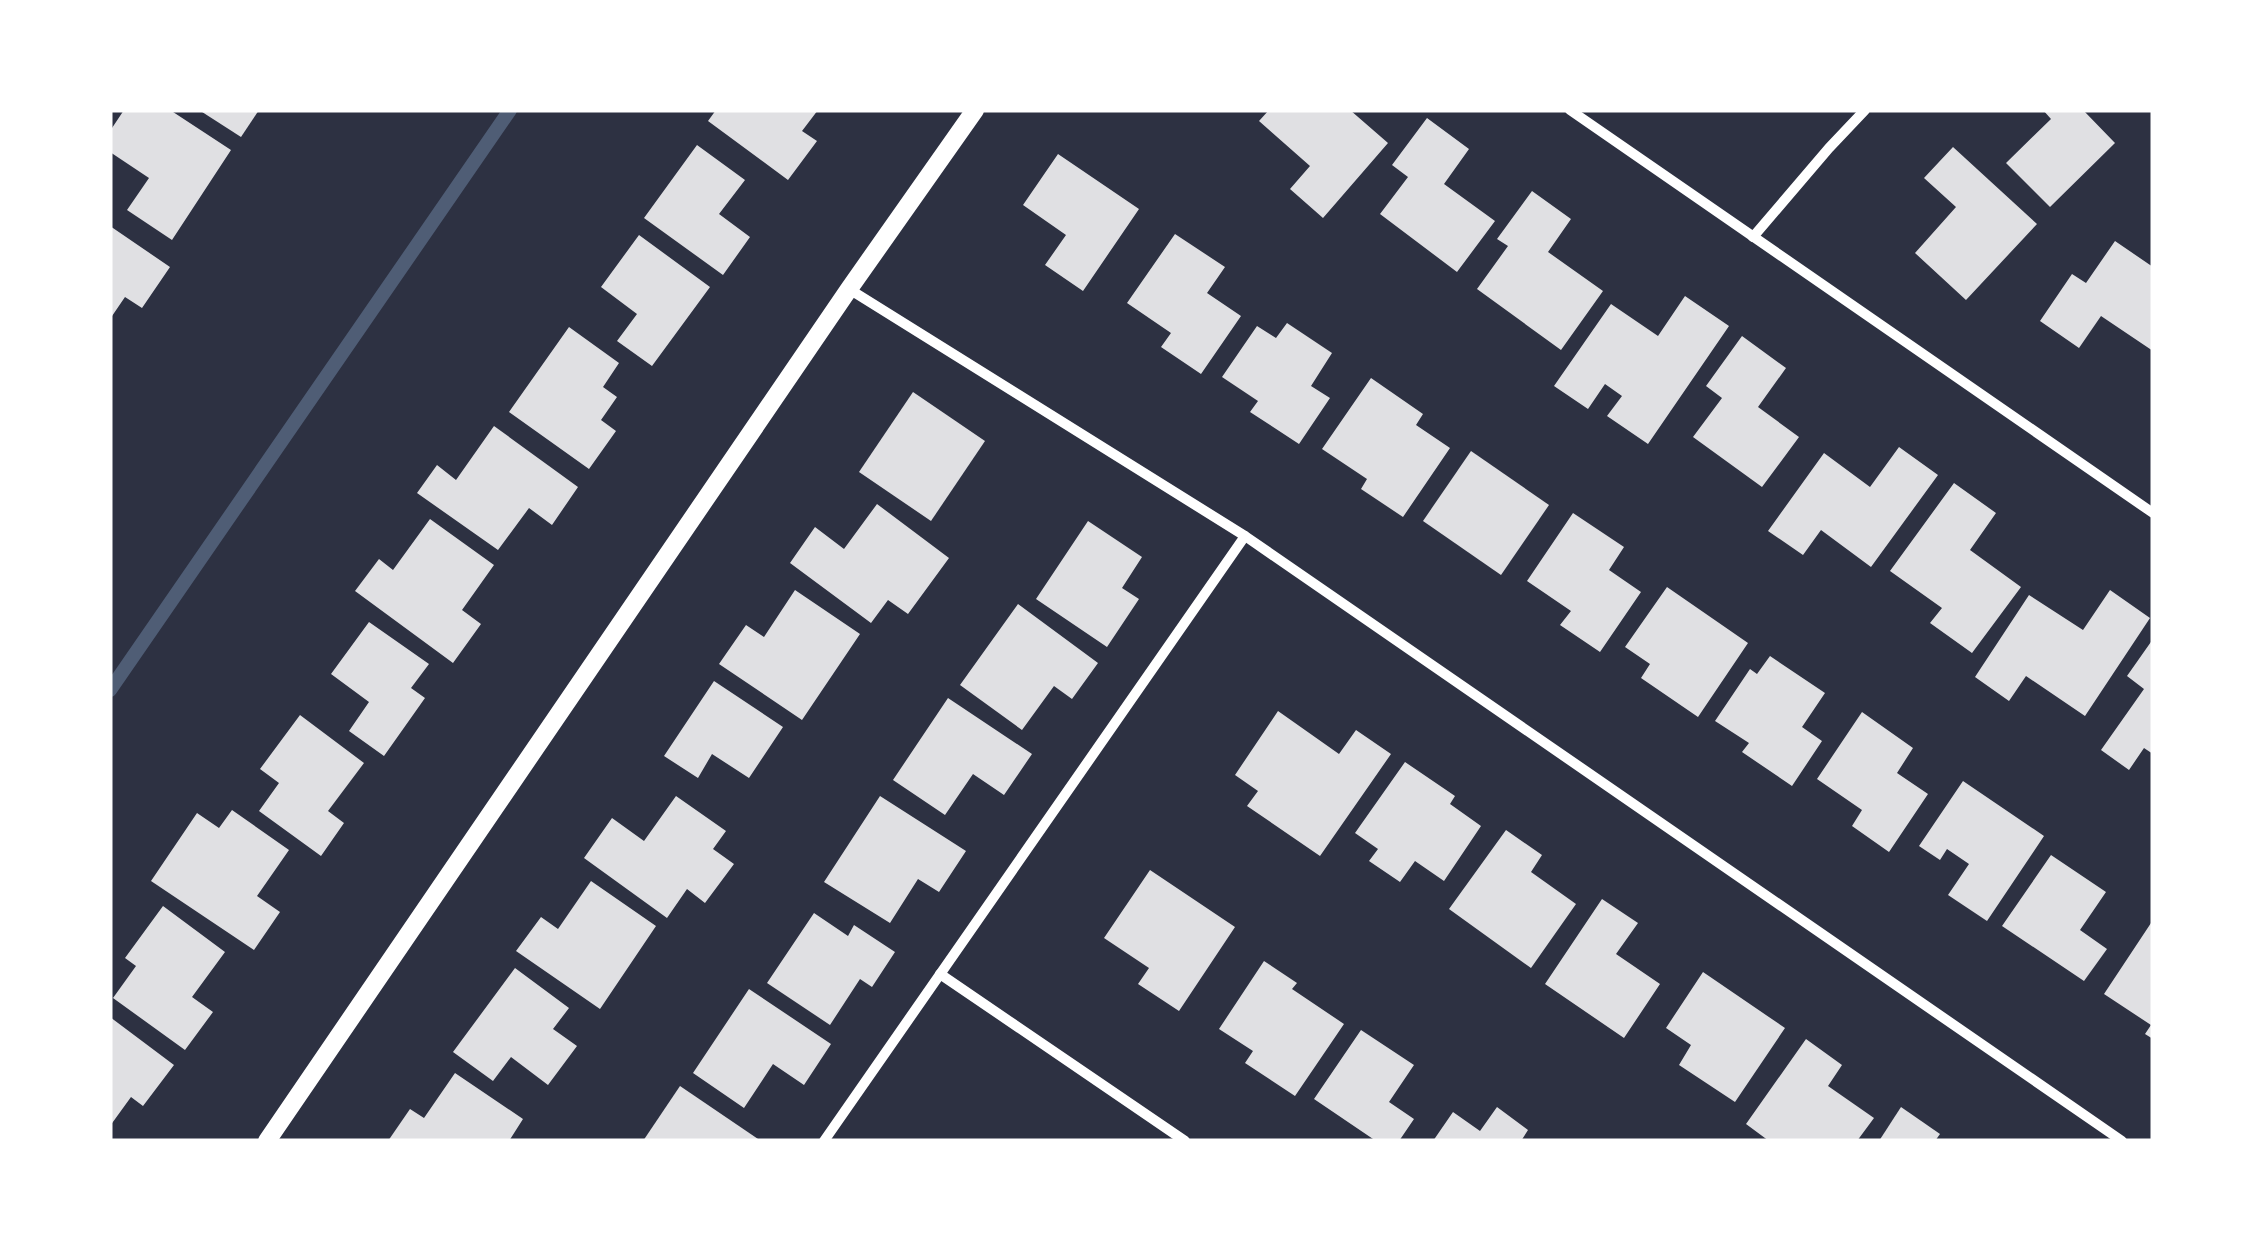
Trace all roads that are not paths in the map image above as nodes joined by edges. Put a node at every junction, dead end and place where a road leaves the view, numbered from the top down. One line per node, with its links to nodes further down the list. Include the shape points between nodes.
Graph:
1 (975, 110): 5 (street)
2 (1570, 110): 4 (street)
3 (1865, 110): 4 (street)
4 (1753, 237): 6 (street)
5 (849, 289): 7 (street); 9 (street)
6 (2153, 512)
7 (1245, 536): 8 (street); 12 (street)
8 (940, 974): 10 (street); 11 (street)
9 (267, 1141)
10 (824, 1141)
11 (1185, 1141)
12 (2122, 1141)

